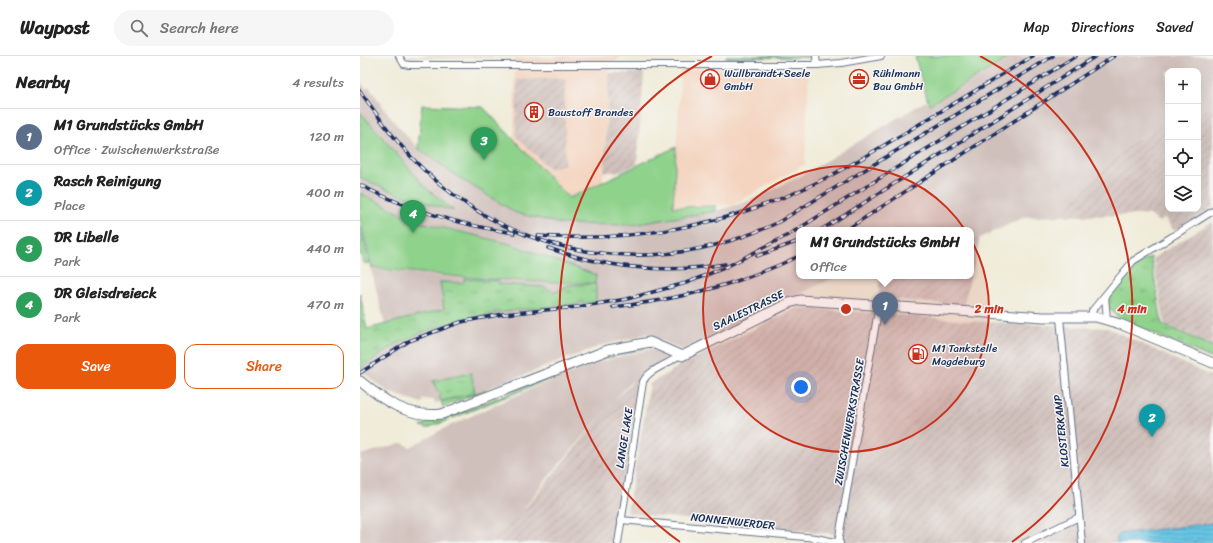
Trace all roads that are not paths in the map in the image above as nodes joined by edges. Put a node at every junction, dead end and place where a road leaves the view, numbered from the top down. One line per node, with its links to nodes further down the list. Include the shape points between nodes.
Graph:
1 (398, 56): 4 (street, via 404,64)
2 (816, 56): 4 (street)
3 (881, 56): 4 (street)
4 (817, 65)
5 (1213, 211): 6 (street, via 1136,258)
6 (1104, 296): 8 (street, via 1092,311); 10 (street)
7 (880, 305): 9 (main road, SAALESTRASSE); 11 (main road, SAALESTRASSE, via 796,300); 17 (street, ZWISCHENWERKSTRASSE)
8 (1091, 317): 9 (main road, SAALESTRASSE); 10 (main road, SAALESTRASSE)
9 (1060, 318): 14 (street, KLOSTERKAMP)
10 (1107, 320): 12 (main road, SAALESTRASSE)
11 (679, 355): 13 (main road, via 650,342 615,348 449,413 431,416 398,408 381,399); 15 (street, LANGE LAKE, via 646,377)
12 (1213, 363)
13 (360, 381)
14 (1079, 517): 18 (street); 19 (street, KLOSTERKAMP)
15 (621, 520): 16 (street, LANGE LAKE); 17 (street, NONNENWERDER, via 816,538)
16 (618, 543)
17 (839, 543)
18 (1025, 543)
19 (1082, 543)

